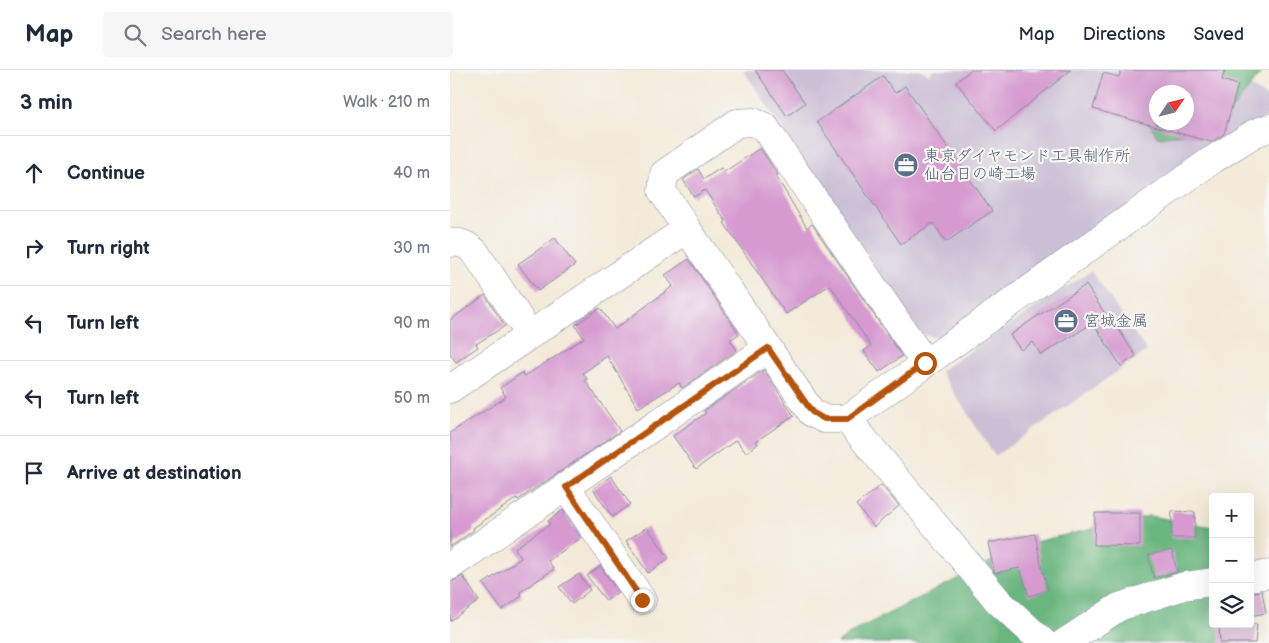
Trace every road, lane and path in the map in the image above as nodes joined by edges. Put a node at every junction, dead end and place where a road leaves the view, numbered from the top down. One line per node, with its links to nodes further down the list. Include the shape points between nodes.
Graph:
1 (1269, 128): 6 (street, via 1212,160)
2 (687, 229): 4 (street); 5 (street); 6 (street, via 662,191 664,174 737,123 753,122 765,127)
3 (450, 243): 4 (street, via 466,245 475,252)
4 (530, 335): 7 (street)
5 (768, 348): 8 (street, via 812,412 824,419); 9 (street)
6 (925, 363): 8 (street)
7 (450, 389)
8 (847, 419): 15 (street, via 999,602)
9 (566, 487): 10 (street); 14 (street)
10 (450, 566)
11 (1269, 574): 12 (street)
12 (1254, 576)
13 (1209, 583): 16 (street, via 1184,586 1120,607)
14 (642, 600)
15 (1044, 643)
16 (1064, 643)

